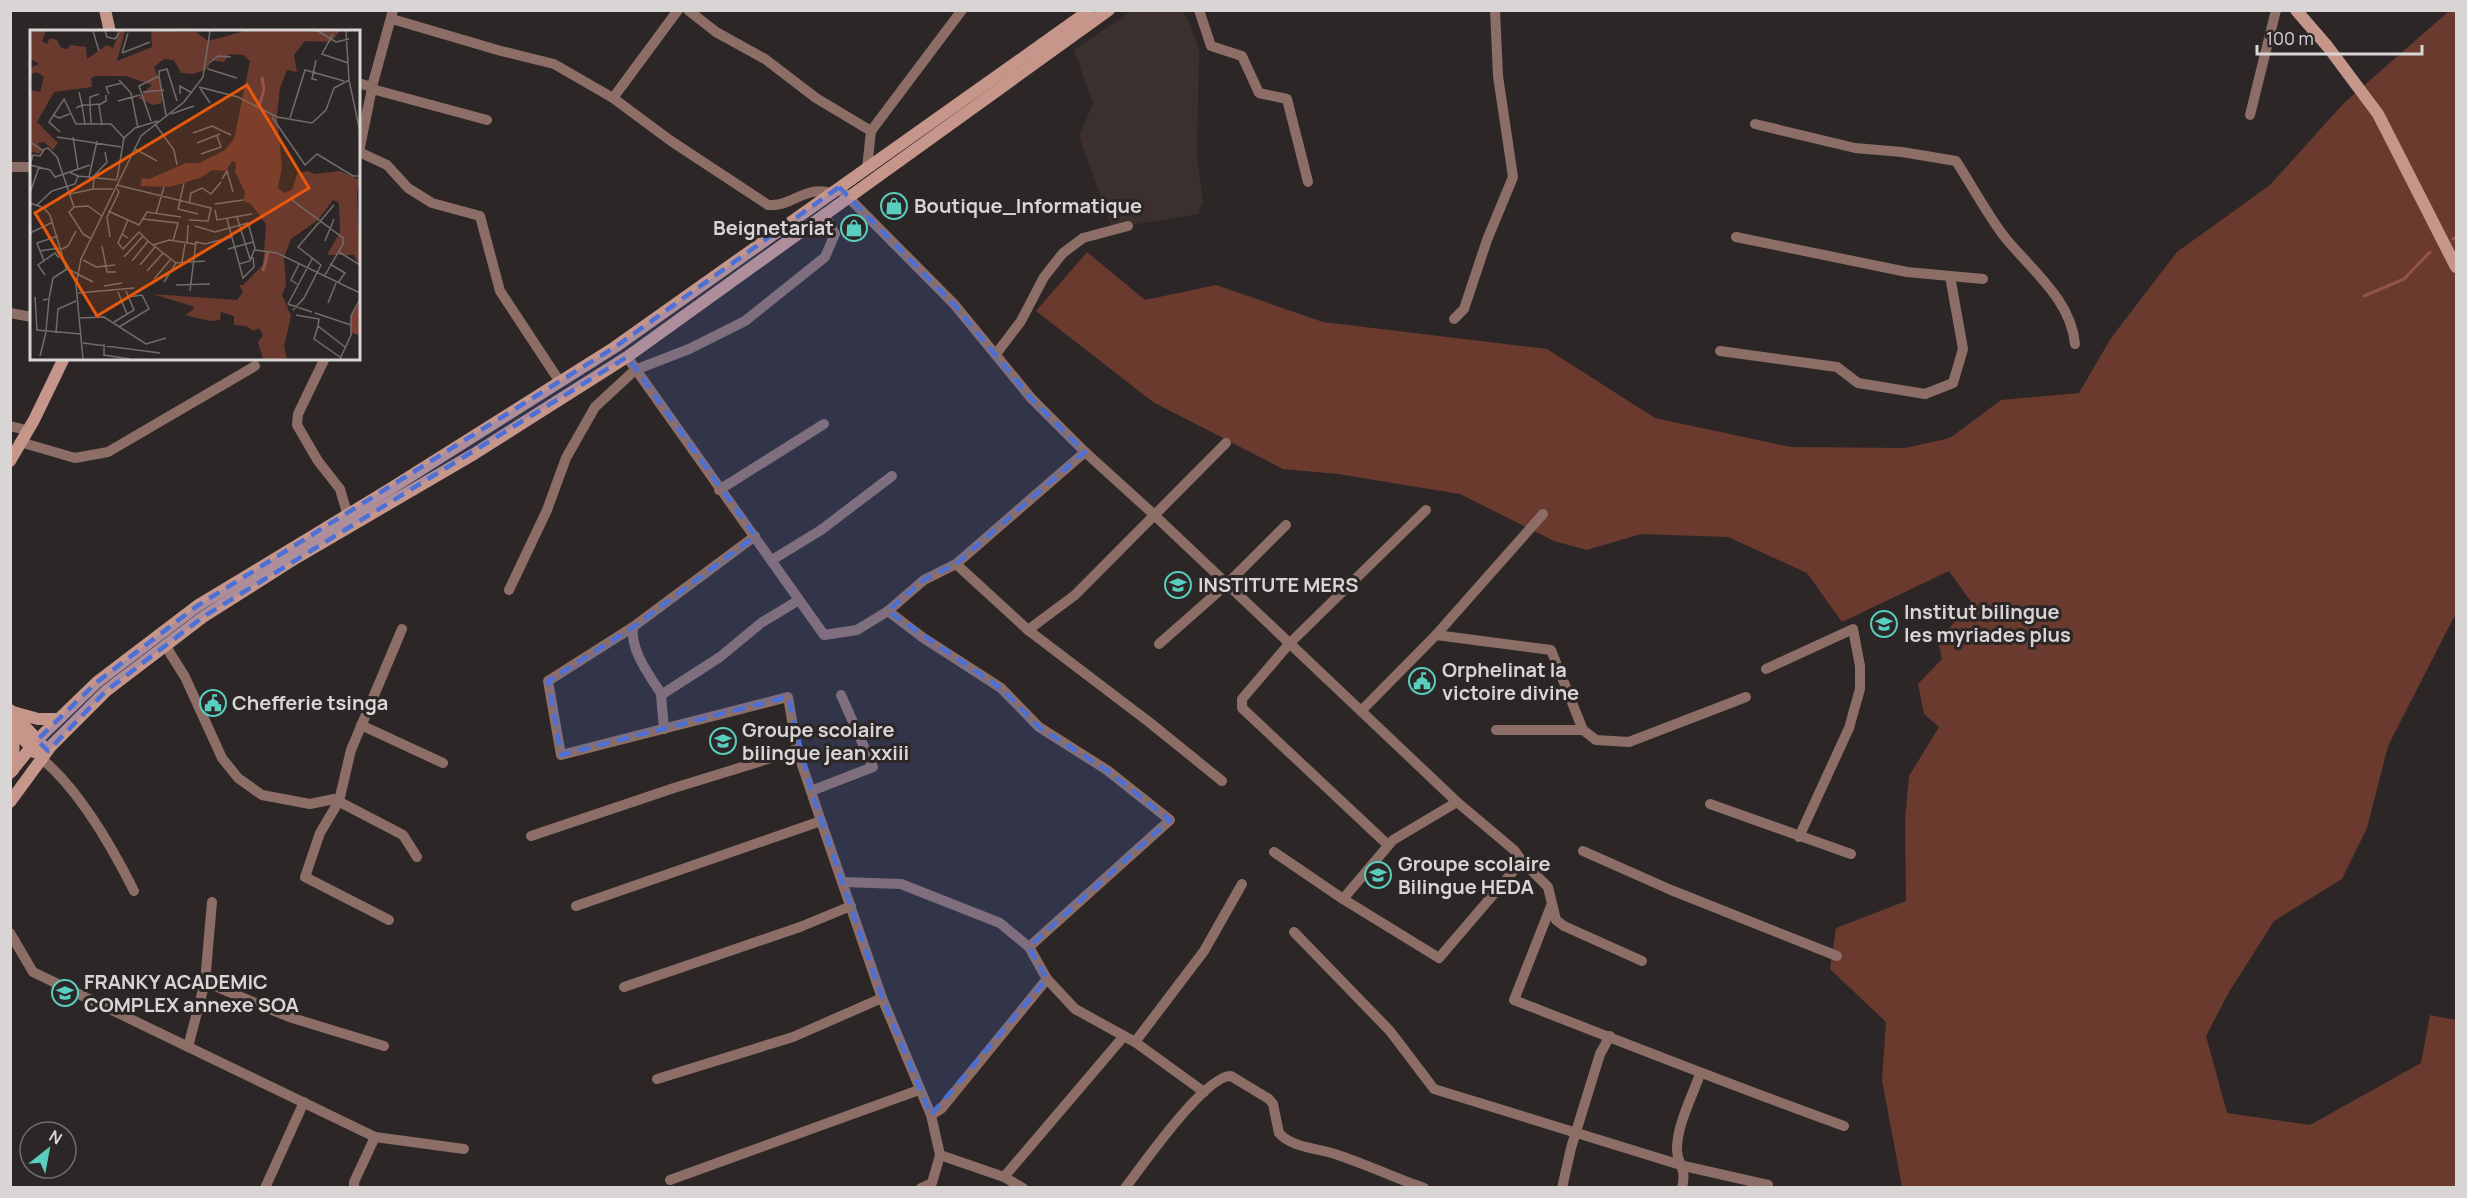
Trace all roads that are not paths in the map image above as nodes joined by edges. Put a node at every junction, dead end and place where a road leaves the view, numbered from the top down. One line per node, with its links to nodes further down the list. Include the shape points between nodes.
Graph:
1 (105, 10): 12 (main road)
2 (678, 10): 15 (street)
3 (688, 10): 19 (street)
4 (962, 10): 19 (street)
5 (1090, 10): 24 (main road)
6 (1108, 10): 26 (main road)
7 (1199, 10): 25 (street, via 1211,46 1242,56 1259,93 1287,99)
8 (1495, 10): 35 (street, via 1498,76 1513,177 1464,309)
9 (2276, 10): 16 (street)
10 (2296, 10): 30 (main road, via 2378,114)
11 (392, 15): 14 (street); 15 (street, via 554,64)
12 (110, 30)
13 (360, 84): 14 (street)
14 (372, 88): 17 (street); 20 (street)
15 (613, 98): 26 (street, via 768,205 817,189)
16 (2250, 115)
17 (487, 120)
18 (1755, 124): 36 (street, via 1855,148 1956,161 2002,234 2062,303)
19 (871, 131): 24 (street)
20 (360, 147)
21 (360, 152): 44 (street, via 387,165 408,188 432,203 480,216 500,291)
22 (10, 167): 23 (street)
23 (30, 167)
24 (867, 168): 26 (main road)
25 (1308, 182)
26 (839, 192): 27 (main road); 38 (street, via 908,254); 44 (main road)
27 (824, 214): 39 (main road); 43 (street, via 835,234 825,257 745,321)
28 (1128, 226): 38 (street, via 1083,238 1064,253)
29 (1736, 237): 31 (street, via 1906,272)
30 (2457, 267)
31 (1950, 276): 32 (street); 37 (street, via 1963,349 1953,383 1925,394 1858,383 1837,367)
32 (1983, 279)
33 (10, 313): 34 (street)
34 (30, 317)
35 (1454, 319)
36 (2075, 344)
37 (1720, 351)
38 (996, 354): 50 (street, via 1031,398)
39 (627, 357): 43 (street); 72 (main road, via 474,454 296,558)
40 (63, 360): 47 (main road)
41 (324, 360): 55 (street, via 297,425 340,489)
42 (255, 366): 48 (street, via 108,452 75,458)
43 (635, 370): 53 (street); 63 (street, via 595,407 566,458 547,510)
44 (560, 382): 55 (main road)
45 (824, 424): 53 (street)
46 (10, 426): 47 (street)
47 (26, 430): 48 (main road)
48 (20, 442): 51 (main road)
49 (1226, 443): 57 (street)
50 (1085, 452): 57 (street); 61 (street)
51 (10, 461)
52 (892, 476): 60 (street, via 821,530)
53 (718, 490): 59 (street)
54 (1426, 510): 71 (street)
55 (347, 513): 79 (main road, via 220,590 156,635)
56 (1543, 514): 69 (street)
57 (1156, 516): 62 (street); 68 (street, via 1070,600)
58 (1286, 525): 62 (street)
59 (755, 536): 60 (street); 66 (street)
60 (772, 560): 64 (street)
61 (956, 564): 65 (street, via 924,580); 68 (street)
62 (1227, 584): 70 (street); 71 (street)
63 (509, 590)
64 (799, 600): 65 (street, via 824,636 857,630); 74 (street)
65 (888, 611): 115 (street, via 1001,688 1038,727 1107,770 1170,820)
66 (633, 627): 74 (street, via 642,663); 81 (street, via 548,681 561,755)
67 (402, 628): 80 (street)
68 (1028, 630): 89 (street)
69 (1436, 634): 77 (street); 83 (street, via 1551,650)
70 (1159, 644)
71 (1289, 644): 77 (street); 98 (street, via 1242,699 1242,708)
72 (165, 645): 86 (main road, via 106,691); 91 (street, via 184,676 222,758 238,778 262,795 310,804)
73 (1766, 669): 97 (street, via 1853,629 1860,689 1849,728)
74 (662, 695): 81 (street)
75 (841, 695): 90 (street, via 873,767)
76 (1746, 697): 83 (street, via 1629,742 1596,740)
77 (1361, 711): 93 (street)
78 (12, 717): 79 (main road); 84 (main road); 88 (main road)
79 (58, 719): 84 (main road)
80 (361, 725): 87 (street); 91 (street)
81 (664, 729): 85 (street, via 788,697)
82 (1496, 730): 83 (street)
83 (1583, 730)
84 (34, 744): 86 (main road); 88 (main road)
85 (797, 750): 90 (street); 96 (street)
86 (45, 755): 92 (main road); 106 (street, via 116,855)
87 (443, 763)
88 (12, 772)
89 (1222, 781)
90 (811, 791): 95 (street)
91 (339, 801): 102 (street, via 403,835); 112 (street, via 320,833 305,877)
92 (10, 802)
93 (1457, 802): 98 (street); 103 (street)
94 (1710, 804): 97 (street)
95 (820, 821): 104 (street); 109 (street)
96 (531, 836)
97 (1798, 837): 101 (street)
98 (1388, 844): 107 (street)
99 (1583, 851): 116 (street)
100 (1274, 852): 107 (street)
101 (1851, 854)
102 (417, 857)
103 (1522, 861): 107 (street, via 1439,958); 111 (street, via 1548,888)
104 (843, 882): 110 (street); 115 (street, via 901,884 1000,923)
105 (1242, 884): 124 (street, via 1204,951)
106 (134, 891)
107 (1343, 899)
108 (212, 902): 119 (street)
109 (576, 906)
110 (851, 906): 120 (street); 121 (street)
111 (1551, 906): 117 (street, via 1556,920 1564,926); 123 (street, via 1514,1000)
112 (389, 920)
113 (1294, 932): 134 (street, via 1390,1031 1434,1089)
114 (10, 933): 126 (street, via 33,972)
115 (1029, 947): 118 (street)
116 (1837, 956)
117 (1642, 961)
118 (1047, 979): 122 (street, via 1075,1009); 132 (street, via 941,1109)
119 (206, 982): 125 (street, via 289,1017); 126 (street)
120 (624, 987)
121 (882, 998): 128 (street, via 793,1037); 129 (street)
122 (1124, 1036): 124 (street); 139 (street)
123 (1610, 1036): 127 (street); 134 (street, via 1600,1054)
124 (1135, 1042): 130 (street)
125 (384, 1046)
126 (188, 1047): 131 (street)
127 (1700, 1074): 133 (street); 138 (street, via 1678,1139 1677,1152)
128 (657, 1079)
129 (919, 1090): 132 (street); 140 (street)
130 (1204, 1092): 146 (street); 147 (street, via 1222,1077 1231,1076 1273,1104 1279,1133 1290,1143 1336,1154)
131 (304, 1101): 135 (street); 142 (street)
132 (931, 1115): 137 (street)
133 (1844, 1126)
134 (1576, 1134): 138 (street); 148 (street)
135 (375, 1137): 136 (street); 143 (street)
136 (464, 1149)
137 (940, 1155): 139 (street); 141 (street)
138 (1684, 1166): 149 (street); 150 (street, via 1768,1185)
139 (1004, 1177): 145 (street)
140 (670, 1180)
141 (931, 1185): 144 (street)
142 (265, 1188)
143 (354, 1188)
144 (921, 1188)
145 (1023, 1188)
146 (1125, 1188)
147 (1424, 1188)
148 (1562, 1188)
149 (1682, 1188)
150 (1767, 1188)

